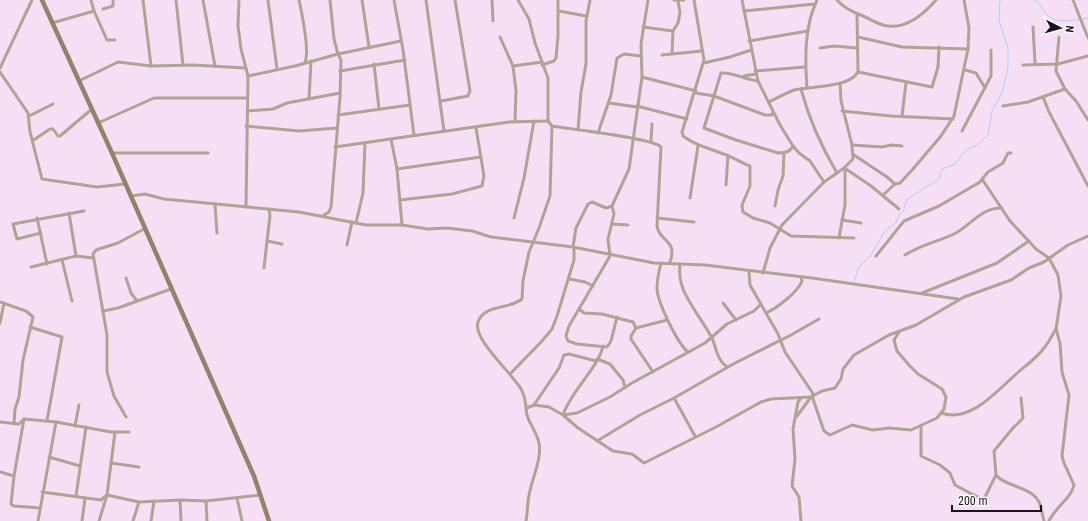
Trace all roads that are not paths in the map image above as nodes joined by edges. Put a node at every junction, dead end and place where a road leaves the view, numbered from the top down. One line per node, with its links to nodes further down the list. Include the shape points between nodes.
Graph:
1 (32, 0): 80 (street)
2 (42, 0): 41 (main road)
3 (91, 0): 35 (street)
4 (113, 0): 34 (street, via 113,6)
5 (143, 0): 76 (street)
6 (176, 0): 74 (street)
7 (202, 0): 77 (street)
8 (238, 0): 81 (street, via 238,26)
9 (268, 0): 82 (street)
10 (299, 0): 68 (street, via 306,37)
11 (330, 0): 62 (street)
12 (362, 0): 53 (street)
13 (394, 0): 51 (street)
14 (426, 0): 105 (street)
15 (455, 0): 105 (street, via 470,91 468,96)
16 (492, 0): 40 (street)
17 (518, 0): 69 (street, via 529,19)
18 (558, 0): 36 (street)
19 (590, 0): 39 (street)
20 (648, 0): 42 (street)
21 (674, 0): 31 (street)
22 (684, 0): 31 (street)
23 (694, 0): 60 (street)
24 (742, 0): 37 (street)
25 (803, 0): 33 (street)
26 (817, 0): 32 (street)
27 (837, 0): 38 (street)
28 (936, 0): 38 (street, via 918,17 895,27 881,25)
29 (964, 0): 57 (street, via 969,28)
30 (1073, 0): 49 (street)
31 (678, 1): 44 (street, via 680,13)
32 (815, 4): 33 (street); 45 (street)
33 (806, 5): 37 (street)
34 (103, 9)
35 (94, 11): 41 (street); 50 (street, via 107,40)
36 (559, 11): 39 (street); 69 (street, via 555,60)
37 (744, 11): 52 (street)
38 (857, 14): 47 (street)
39 (586, 16): 132 (street, via 586,64)
40 (493, 21)
41 (52, 23): 91 (main road)
42 (643, 27): 44 (street); 63 (street)
43 (1033, 27): 72 (street)
44 (673, 31): 61 (street)
45 (808, 32): 52 (street); 79 (street)
46 (500, 37): 78 (street)
47 (858, 37): 54 (street, via 902,47); 56 (street)
48 (1059, 37): 73 (street)
49 (1088, 38)
50 (115, 40)
51 (402, 41): 53 (street); 66 (street)
52 (749, 41): 58 (street)
53 (369, 47): 62 (street)
54 (939, 47): 57 (street); 94 (street, via 938,67 933,86)
55 (820, 48): 56 (street)
56 (857, 48): 86 (street)
57 (968, 49): 83 (street)
58 (751, 50): 70 (street); 87 (street)
59 (991, 50): 96 (street, via 992,72)
60 (702, 51): 61 (street); 70 (street)
61 (672, 53): 64 (street)
62 (338, 54): 67 (street); 84 (street, via 341,60)
63 (640, 55): 90 (street); 106 (street, via 624,54 617,58)
64 (662, 55)
65 (1088, 56): 73 (street)
66 (404, 60): 71 (street); 109 (street)
67 (311, 61): 68 (street); 104 (street)
68 (305, 62): 82 (street)
69 (542, 63): 78 (street); 125 (street, via 549,86)
70 (704, 63): 100 (street)
71 (374, 64): 84 (street); 113 (street)
72 (1035, 64): 73 (street); 75 (street)
73 (1058, 64): 98 (street, via 1056,71)
74 (183, 65): 76 (street); 77 (street)
75 (1023, 65)
76 (151, 66): 91 (street, via 115,63)
77 (214, 66): 81 (street)
78 (513, 66): 123 (street)
79 (805, 67): 87 (street); 95 (street)
80 (0, 68)
81 (245, 68): 88 (street)
82 (277, 69): 88 (street)
83 (965, 70): 96 (street, via 976,73); 121 (street)
84 (340, 71): 99 (street)
85 (0, 72): 118 (street)
86 (858, 72): 93 (street, via 852,80); 94 (street)
87 (755, 73): 89 (street); 92 (street)
88 (248, 76): 103 (street)
89 (743, 76): 92 (street); 101 (street, via 721,73)
90 (642, 77): 100 (street); 111 (street)
91 (79, 81): 112 (main road)
92 (758, 81): 107 (street)
93 (840, 83): 95 (street); 115 (street)
94 (906, 83): 119 (street)
95 (807, 88): 97 (street)
96 (985, 88): 134 (street)
97 (801, 89): 107 (street); 156 (street, via 809,118)
98 (1065, 89): 102 (street); 122 (street)
99 (340, 92): 104 (street); 117 (street)
100 (696, 92): 101 (street); 120 (street)
101 (714, 96): 116 (street, via 760,114 770,116); 149 (street, via 703,127 705,130)
102 (1043, 97): 110 (street); 162 (street)
103 (247, 98): 114 (street); 126 (street, via 154,98)
104 (309, 99): 114 (street, via 269,110)
105 (441, 101): 133 (street)
106 (609, 102): 111 (street); 135 (street)
107 (769, 102): 116 (street)
108 (53, 104): 118 (street)
109 (410, 105): 113 (street); 136 (street)
110 (1004, 106)
111 (637, 107): 120 (street); 138 (street)
112 (92, 109): 126 (main road); 139 (street, via 60,136 53,128)
113 (379, 110): 117 (street)
114 (246, 111): 128 (street)
115 (842, 111): 119 (street); 142 (street)
116 (773, 112): 144 (street)
117 (338, 115): 130 (street)
118 (29, 116): 139 (street)
119 (902, 116): 121 (street)
120 (687, 119): 143 (street, via 683,136)
121 (953, 119): 160 (street, via 914,168 900,183)
122 (1088, 120)
123 (516, 121): 124 (street); 131 (street)
124 (534, 121): 125 (street); 178 (street)
125 (548, 121): 129 (street)
126 (98, 123): 147 (main road)
127 (652, 124): 140 (street)
128 (246, 126): 130 (street, via 299,131); 170 (street)
129 (552, 126): 132 (street); 197 (street, via 550,196)
130 (337, 128): 146 (street)
131 (476, 128): 133 (street); 153 (street)
132 (578, 130): 135 (street)
133 (444, 131): 136 (street)
134 (962, 131)
135 (598, 133): 138 (street)
136 (414, 135): 137 (street)
137 (391, 139): 141 (street); 155 (street)
138 (634, 139): 140 (street); 168 (street, via 629,169)
139 (32, 141): 159 (street, via 42,179 97,187)
140 (651, 141): 179 (street, via 658,144 662,150)
141 (365, 143): 146 (street); 183 (street, via 363,193)
142 (852, 145): 145 (street); 151 (street)
143 (698, 146): 152 (street); 165 (street)
144 (793, 146): 149 (street); 158 (street, via 810,161)
145 (902, 146)
146 (335, 147): 176 (street, via 331,207)
147 (112, 153): 148 (street); 159 (main road)
148 (208, 153)
149 (784, 153): 169 (street, via 783,176)
150 (1011, 153): 157 (street, via 1008,153 1003,163 988,172)
151 (854, 155): 154 (street); 160 (street)
152 (728, 156): 161 (street); 189 (street, via 750,167 750,186 742,205 743,212 770,223)
153 (481, 157): 155 (street); 166 (street, via 483,181 480,188)
154 (845, 168): 156 (street); 163 (street); 180 (street, via 845,205)
155 (397, 169): 166 (street)
156 (837, 173): 158 (street)
157 (982, 181): 171 (street); 204 (street, via 939,206 904,221)
158 (824, 182): 189 (street)
159 (125, 184): 164 (main road)
160 (895, 184): 163 (street)
161 (726, 185)
162 (1088, 186)
163 (883, 195): 173 (street)
164 (130, 196): 167 (street, via 145,194 164,199); 188 (main road)
165 (690, 198)
166 (400, 200): 186 (street)
167 (214, 204): 170 (street); 190 (street)
168 (612, 206): 185 (street); 200 (street, via 606,208 592,202 588,204 576,228)
169 (775, 206)
170 (246, 207): 172 (street)
171 (1002, 208): 196 (street, via 1010,221); 202 (street, via 993,208 954,234 915,248)
172 (269, 209): 176 (street); 195 (street)
173 (899, 209)
174 (84, 211): 175 (street)
175 (69, 213): 177 (street); 203 (street)
176 (324, 216): 181 (street)
177 (37, 218): 191 (street); 191 (street, via 14,224 16,238)
178 (514, 218)
179 (657, 218): 182 (street); 208 (street, via 658,231 672,247)
180 (842, 220): 184 (street); 193 (street)
181 (352, 222): 183 (street); 199 (street)
182 (694, 222)
183 (356, 223): 186 (street)
184 (861, 223)
185 (612, 224): 187 (street); 201 (street, via 608,239)
186 (402, 225): 197 (street, via 428,229 472,230 492,237)
187 (628, 225)
188 (144, 228): 205 (street, via 118,244 94,251); 220 (main road)
189 (779, 230): 193 (street, via 791,236); 215 (street, via 770,248)
190 (217, 233)
191 (41, 234): 210 (street)
192 (1088, 236): 206 (street)
193 (839, 238): 194 (street)
194 (854, 238)
195 (267, 241): 198 (street); 213 (street)
196 (1029, 241): 206 (street); 221 (street, via 996,263)
197 (533, 243): 200 (street); 247 (street, via 523,281 522,299 487,311 480,316 477,325 479,334)
198 (282, 244)
199 (347, 246)
200 (573, 248): 201 (street); 218 (street, via 575,256)
201 (610, 254): 209 (street); 219 (street)
202 (905, 255)
203 (76, 256): 205 (street); 207 (street)
204 (876, 256)
205 (93, 258): 229 (street)
206 (1049, 258): 222 (street, via 1011,280); 238 (street, via 1056,267 1061,283)
207 (62, 260): 210 (street); 223 (street)
208 (670, 262): 209 (street); 211 (street)
209 (661, 263): 233 (street, via 657,289)
210 (48, 264): 212 (street)
211 (680, 264): 214 (street); 240 (street, via 683,288)
212 (31, 267)
213 (264, 268)
214 (749, 272): 215 (street); 227 (street, via 750,285)
215 (766, 272): 216 (street)
216 (801, 277): 221 (street); 230 (street, via 800,287)
217 (126, 278): 224 (street)
218 (569, 279): 219 (street); 247 (street, via 552,329)
219 (593, 286): 228 (street)
220 (171, 289): 224 (street); 283 (main road)
221 (922, 293): 222 (street)
222 (958, 299): 239 (street, via 916,325)
223 (72, 301)
224 (137, 301): 229 (street)
225 (2, 302): 235 (street); 236 (street, via 30,314 33,317)
226 (723, 303): 234 (street)
227 (761, 304): 230 (street); 234 (street, via 754,311)
228 (579, 309): 231 (street, via 584,313); 242 (street, via 569,326 566,336 568,341)
229 (103, 310): 260 (street, via 108,335 106,361 109,382)
230 (766, 313): 241 (street)
231 (618, 317): 237 (street, via 633,322); 242 (street, via 611,341 607,347)
232 (819, 319): 241 (street)
233 (668, 320): 237 (street); 243 (street, via 678,341)
234 (736, 320): 240 (street, via 727,324)
235 (0, 323)
236 (30, 327): 263 (street, via 62,337); 266 (street)
237 (636, 328): 246 (street, via 631,339)
238 (1056, 329): 258 (street, via 1033,361 986,402 956,414); 304 (street, via 1069,395 1063,460 1074,485 1069,496 1055,510)
239 (899, 332): 249 (street, via 854,355 843,369 837,387); 258 (street, via 894,340 898,351 918,374 944,393 946,403)
240 (711, 338): 243 (street); 245 (street, via 721,360)
241 (780, 340): 245 (street); 249 (street)
242 (603, 346): 244 (street)
243 (688, 352): 246 (street)
244 (596, 360): 248 (street, via 608,362); 256 (street, via 564,355 559,368); 259 (street)
245 (728, 367): 250 (street)
246 (653, 372): 248 (street)
247 (510, 374): 257 (street, via 517,382)
248 (626, 386): 259 (street, via 577,413)
249 (812, 396): 252 (street); 261 (street); 268 (street, via 824,431 830,435 852,425 873,430 910,430)
250 (674, 398): 272 (street); 273 (street)
251 (794, 398): 252 (street); 254 (street); 272 (street, via 761,402)
252 (801, 398): 254 (street)
253 (1021, 398): 279 (street, via 1023,418 994,451)
254 (798, 402): 261 (street)
255 (79, 405): 267 (street)
256 (534, 405): 257 (street); 259 (street, via 545,406)
257 (528, 406): 301 (street, via 527,414 540,445 528,499)
258 (941, 413): 268 (street, via 937,418)
259 (563, 415): 273 (street)
260 (126, 417)
261 (796, 418): 302 (street, via 793,429 795,459 792,486 799,497)
262 (24, 419): 263 (street); 266 (street, via 19,424); 280 (street)
263 (47, 421): 265 (street)
264 (0, 422): 266 (street)
265 (56, 422): 267 (street); 274 (street)
266 (14, 424)
267 (75, 426): 269 (street)
268 (921, 426): 279 (street, via 921,456 950,473 955,485 984,499)
269 (86, 427): 270 (street); 276 (street)
270 (116, 432): 271 (street); 275 (street)
271 (129, 432)
272 (695, 436): 273 (street, via 644,463 632,454 613,451)
273 (597, 441)
274 (48, 457): 276 (street); 281 (street)
275 (112, 463): 277 (street); 282 (street)
276 (80, 466): 284 (street)
277 (139, 467)
278 (0, 472): 280 (street)
279 (996, 475): 303 (street, via 1026,490 1038,500)
280 (14, 476): 291 (street, via 12,506)
281 (42, 492): 284 (street); 291 (street)
282 (108, 495): 285 (street, via 101,500); 290 (street); 294 (street)
283 (261, 495): 286 (street); 300 (main road)
284 (76, 496): 285 (street)
285 (85, 498): 293 (street)
286 (237, 498): 289 (street); 299 (street)
287 (180, 500): 288 (street); 289 (street); 297 (street)
288 (154, 501): 290 (street); 296 (street)
289 (206, 501): 298 (street)
290 (139, 502): 295 (street)
291 (40, 508): 292 (street)
292 (38, 521)
293 (82, 521)
294 (99, 521)
295 (133, 521)
296 (151, 521)
297 (181, 521)
298 (207, 521)
299 (242, 521)
300 (269, 521)
301 (526, 521)
302 (801, 521)
303 (1044, 521)
304 (1049, 521)

